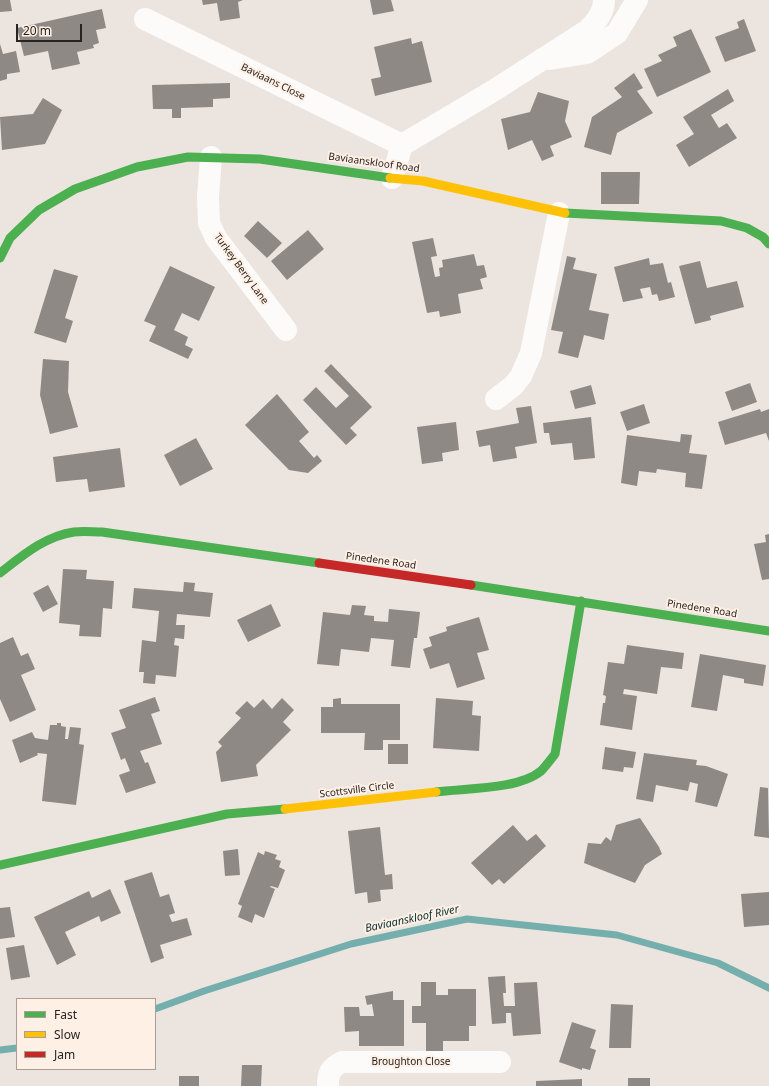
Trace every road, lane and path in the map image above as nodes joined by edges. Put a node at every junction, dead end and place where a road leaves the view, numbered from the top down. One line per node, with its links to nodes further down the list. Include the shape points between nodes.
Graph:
1 (604, 0): 4 (street, via 599,18 588,30)
2 (638, 0): 4 (street, via 617,34 587,53)
3 (144, 19): 5 (street, Baviaans Close)
4 (545, 59): 5 (street)
5 (402, 145): 7 (street)
6 (211, 157): 7 (street, Baviaanskloof Road, via 260,159); 10 (street, Baviaanskloof Road, via 188,157 137,167 75,189 39,210 10,238); 11 (street, Turkey Berry Lane, via 209,223 216,238)
7 (392, 178): 8 (street, Baviaanskloof Road, via 430,182)
8 (559, 213): 9 (street, Baviaanskloof Road, via 721,221 748,228 764,237); 12 (street, via 531,353 521,376)
9 (769, 244)
10 (0, 258)
11 (286, 330)
12 (496, 399)
13 (0, 573): 14 (street, Pinedene Road, via 26,552 50,538 74,532 102,532)
14 (581, 601): 15 (street, Pinedene Road); 16 (street, Scottsville Circle, via 555,754 537,773 517,782 490,787 227,814)
15 (769, 631)
16 (0, 866)
17 (500, 1062): 18 (street, Broughton Close, via 342,1062 331,1069)
18 (328, 1080)

